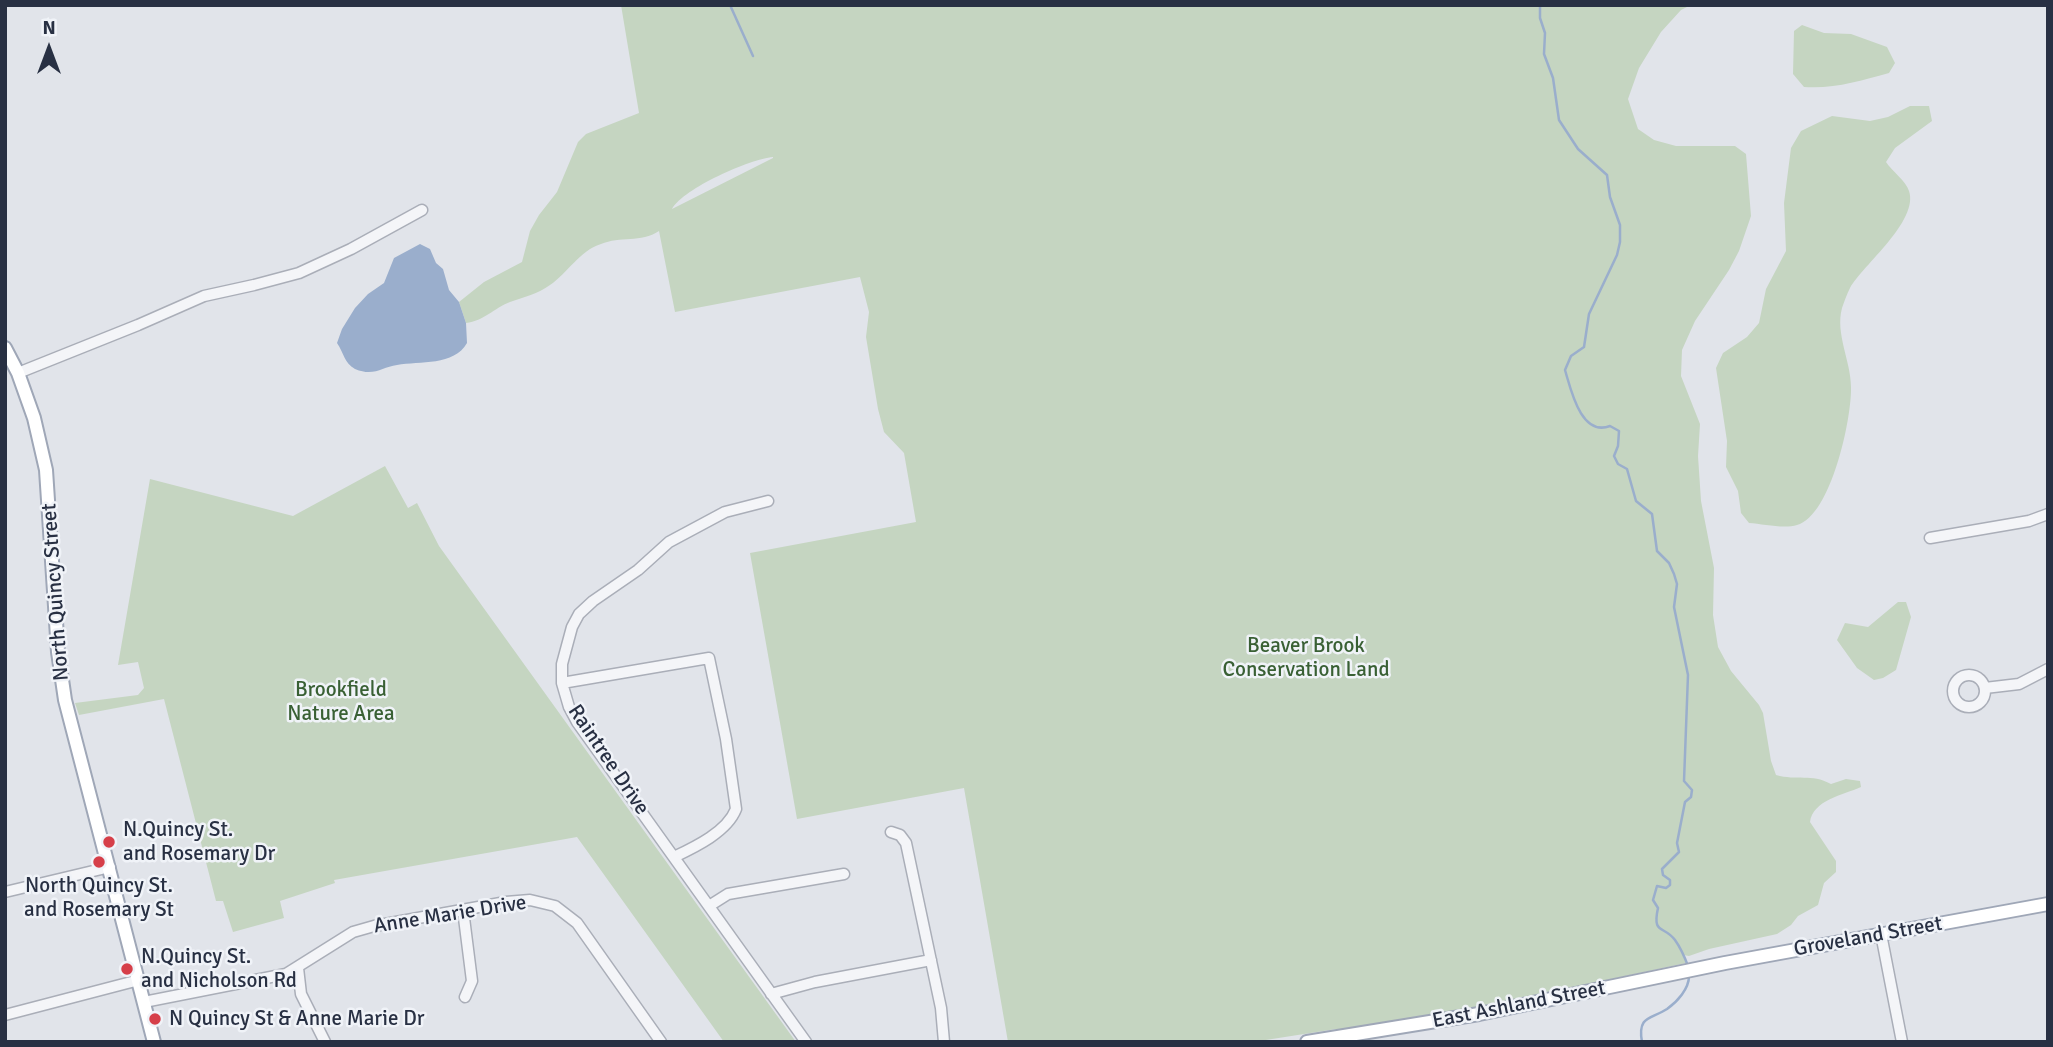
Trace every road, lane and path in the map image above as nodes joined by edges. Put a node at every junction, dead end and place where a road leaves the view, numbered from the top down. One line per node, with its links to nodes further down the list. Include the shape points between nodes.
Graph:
1 (422, 210): 3 (street, via 299,273 204,296)
2 (5, 348): 3 (main road, North Quincy Street)
3 (18, 373): 12 (main road, North Quincy Street, via 46,470 65,700)
4 (768, 501): 8 (street, Raintree Drive, via 725,512 669,542 593,601 572,627 564,649)
5 (2048, 514): 6 (street)
6 (1930, 538)
7 (2048, 669): 9 (street, via 2019,684)
8 (562, 683): 11 (street, Raintree Drive, via 578,722); 11 (street, via 709,658 736,809 732,820 717,832)
9 (1985, 688)
10 (891, 832): 19 (street, via 906,843)
11 (674, 857): 16 (street, Raintree Drive)
12 (110, 867): 14 (street); 22 (main road, North Quincy Street)
13 (844, 874): 16 (street, via 728,894)
14 (5, 892)
15 (2048, 904): 18 (main road, Groveland Street)
16 (709, 906): 23 (street, Raintree Drive)
17 (463, 909): 20 (street, Anne Marie Drive, via 353,932); 24 (street, via 471,981); 27 (street, Anne Marie Drive, via 530,900 555,906 577,923)
18 (1881, 934): 21 (main road, Groveland Street); 33 (street)
19 (931, 960): 23 (street); 31 (street)
20 (298, 968): 25 (street, Anne Marie Drive, via 274,978); 29 (street, via 302,994)
21 (1689, 971): 32 (main road, East Ashland Street, via 1479,1014)
22 (139, 980): 25 (main road, North Quincy Street); 26 (street)
23 (771, 994): 30 (street, Raintree Drive)
24 (466, 997)
25 (144, 1002): 28 (main road, North Quincy Street)
26 (5, 1015)
27 (658, 1041)
28 (155, 1042)
29 (325, 1042)
30 (806, 1042)
31 (944, 1042)
32 (1307, 1042)
33 (1902, 1042)

